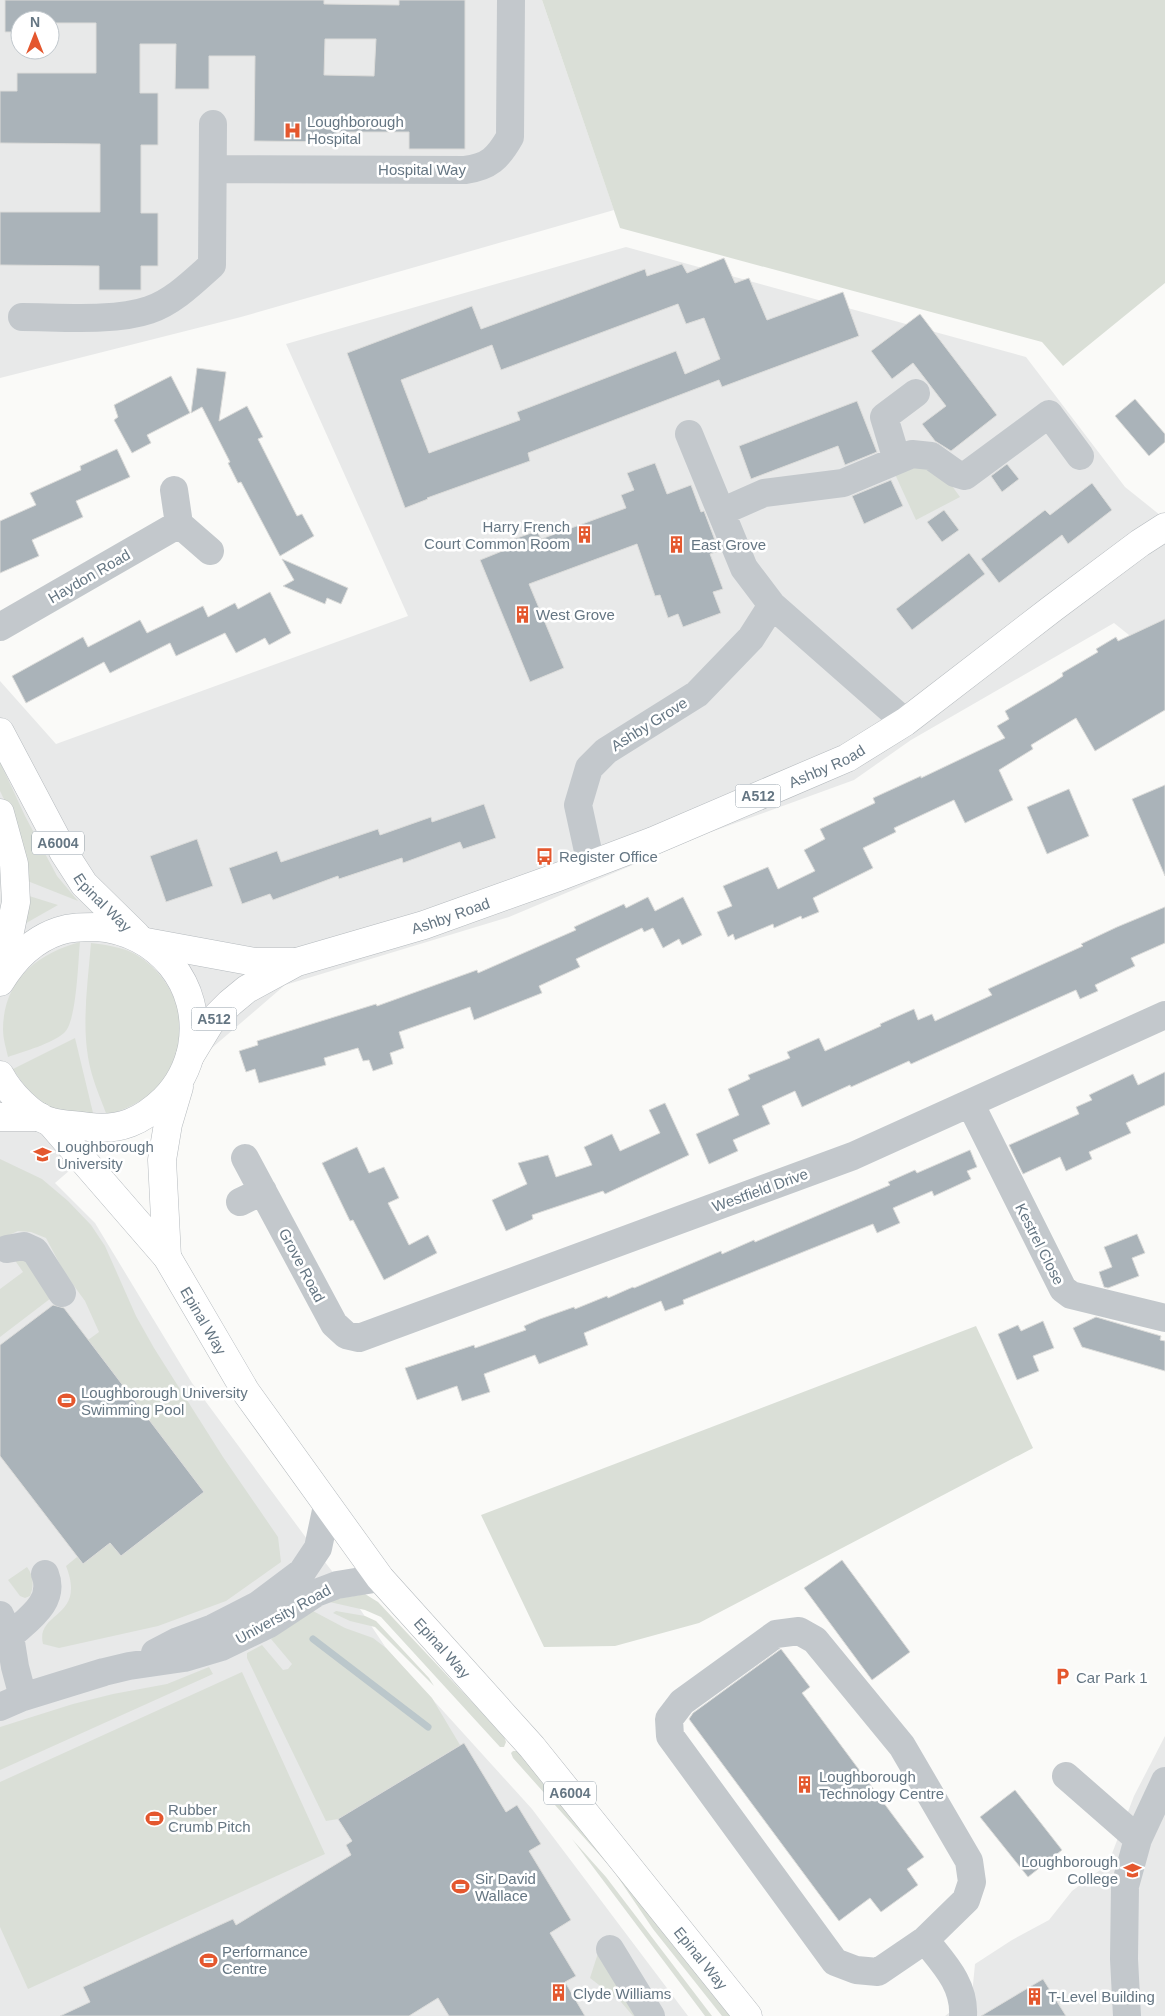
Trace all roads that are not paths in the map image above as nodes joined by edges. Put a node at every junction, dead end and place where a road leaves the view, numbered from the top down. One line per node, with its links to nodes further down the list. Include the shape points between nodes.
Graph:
1 (511, 0): 3 (street, Hospital Way, via 510,137 500,154 487,164 464,170)
2 (213, 124): 3 (street)
3 (212, 169): 4 (street, via 212,265 188,286 150,310 131,315)
4 (22, 317)
5 (916, 393): 8 (street, via 884,417)
6 (689, 434): 10 (street)
7 (1080, 456): 8 (street, via 1049,414 965,476 954,473 931,456 912,454)
8 (897, 460): 10 (street, via 843,483 764,493)
9 (174, 490): 11 (street)
10 (721, 512): 14 (street, via 744,568)
11 (179, 524): 13 (street); 15 (street, Haydon Road)
12 (1165, 526): 16 (main road, Ashby Road / A512)
13 (210, 551)
14 (772, 605): 16 (street); 19 (street, Ashby Grove, via 750,638 697,694 606,751 589,768 578,805 588,851)
15 (0, 627)
16 (905, 722): 19 (main road, Ashby Road / A512, via 847,758)
17 (0, 732): 20 (main road, Epinal Way / A6004, via 64,853 84,884)
18 (0, 813): 22 (main road, A6004, via 14,864 16,902)
19 (596, 863): 21 (main road, Ashby Road / A512, via 424,925)
20 (142, 939): 21 (main road, Ashby Road / A512, via 255,962); 22 (main road, via 113,928 84,927 58,931 23,951); 24 (main road, Epinal Way, via 174,968 186,988 193,1012 194,1035)
21 (297, 962): 24 (main road, Ashby Road / A512, via 247,989 230,1003 210,1023)
22 (0, 981)
23 (1165, 1016): 26 (street, Westfield Drive)
24 (186, 1066): 28 (main road, via 170,1094 156,1108 119,1127 104,1129); 31 (main road, Epinal Way / A6004, via 168,1124 162,1160)
25 (0, 1075): 28 (main road, Epinal Way, via 19,1101)
26 (970, 1103): 33 (street, Kestrel Close, via 1063,1289 1071,1295); 34 (street, Westfield Drive, via 853,1156 388,1328 359,1338)
27 (0, 1117): 28 (main road)
28 (45, 1120): 31 (main road, Epinal Way / A6004)
29 (245, 1158): 34 (street, Grove Road, via 252,1197 334,1324)
30 (7, 1249): 32 (street, via 24,1246 35,1251)
31 (167, 1257): 35 (main road, Epinal Way / A6004, via 246,1392)
32 (62, 1293)
33 (1165, 1318)
34 (346, 1335)
35 (327, 1506): 37 (main road, Epinal Way / A6004); 39 (street, University Road, via 318,1548 302,1572 258,1605)
36 (45, 1574): 38 (street, via 48,1589 43,1604)
37 (380, 1578): 39 (street, University Road, via 337,1585 316,1593 269,1624 221,1647 184,1658); 47 (main road, Epinal Way / A6004, via 532,1747)
38 (5, 1625): 40 (street, via 15,1667)
39 (129, 1666): 40 (street, University Road)
40 (8, 1700)
41 (1066, 1776): 43 (street)
42 (1165, 1781): 43 (street)
43 (1138, 1839): 49 (street, via 1124,1886)
44 (925, 1940): 44 (street, via 878,1972 856,1970 835,1962 670,1736 669,1719 682,1702 776,1634 799,1631 815,1640 902,1746 969,1861 972,1882 966,1900); 48 (street, via 959,1986)
45 (610, 1949): 46 (street)
46 (651, 2016)
47 (748, 2016)
48 (963, 2016)
49 (1127, 2016)

